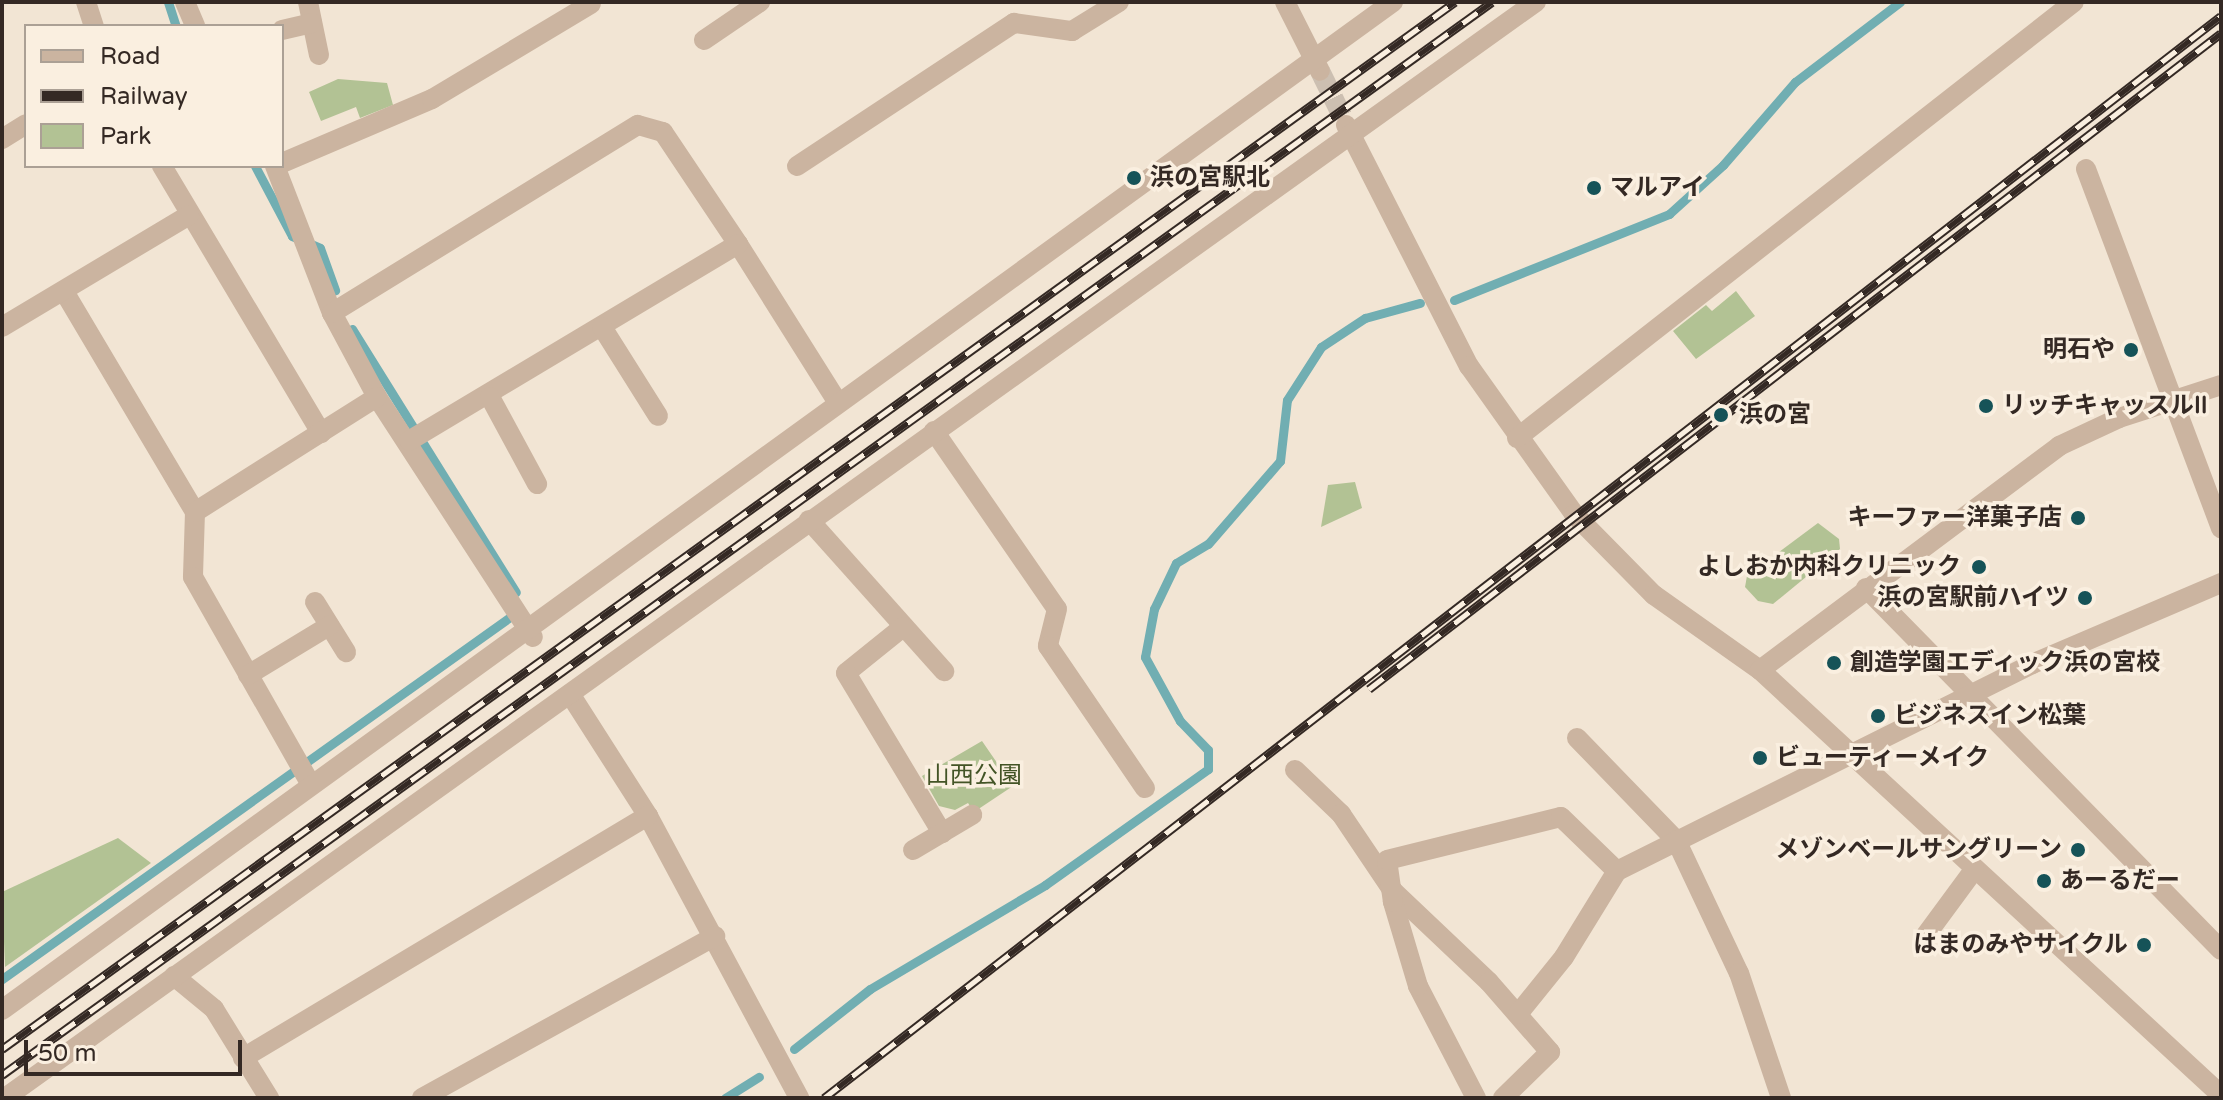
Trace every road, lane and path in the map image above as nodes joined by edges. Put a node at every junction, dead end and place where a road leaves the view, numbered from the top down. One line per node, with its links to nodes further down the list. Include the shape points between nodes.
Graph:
1 (86, 2): 11 (street)
2 (185, 2): 12 (street)
3 (760, 2): 14 (street)
4 (1119, 2): 21 (street, via 1072,31 1014,23)
5 (1285, 2): 16 (street)
6 (1393, 2): 16 (street)
7 (1536, 2): 18 (street)
8 (2074, 2): 39 (street)
9 (591, 4): 20 (street, via 432,99)
10 (310, 12): 13 (street); 15 (street)
11 (93, 24)
12 (194, 24)
13 (284, 29)
14 (704, 40)
15 (319, 55)
16 (1317, 64): 35 (street)
17 (24, 125): 19 (street)
18 (1348, 128): 37 (street); 39 (street, via 1469,366)
19 (2, 139)
20 (284, 162)
21 (797, 166)
22 (163, 168): 25 (street)
23 (276, 168): 28 (street)
24 (2086, 169): 34 (street)
25 (189, 215): 27 (street); 38 (street)
26 (738, 244): 28 (street, via 663,132 638,125); 30 (street); 35 (street)
27 (65, 293): 29 (street); 42 (street)
28 (332, 313): 32 (street)
29 (2, 327)
30 (602, 327): 33 (street); 36 (street)
31 (2221, 385): 34 (street)
32 (377, 397): 38 (street); 40 (street)
33 (490, 397): 40 (street); 41 (street)
34 (2175, 400): 44 (street); 46 (street, via 2059,446)
35 (838, 403): 50 (street)
36 (658, 416)
37 (934, 431): 43 (street); 61 (street, via 1057,609 1048,646)
38 (321, 433): 42 (street)
39 (1517, 438): 52 (street, via 1574,514 1654,595)
40 (409, 441): 50 (street)
41 (537, 484)
42 (195, 512): 54 (street, via 193,577)
43 (809, 520): 49 (street); 55 (street)
44 (2221, 528)
45 (2221, 583): 56 (street, via 2103,631)
46 (1866, 588): 52 (street); 56 (street)
47 (315, 602): 48 (street)
48 (329, 626): 51 (street); 54 (street)
49 (903, 627): 53 (street); 64 (street, via 846,673)
50 (530, 633): 60 (street)
51 (346, 652)
52 (1760, 670): 58 (street)
53 (944, 671)
54 (248, 675): 60 (street)
55 (570, 694): 63 (street); 73 (street)
56 (1973, 695): 58 (street); 72 (street)
57 (1577, 738): 65 (street)
58 (1849, 756): 65 (street); 67 (street)
59 (1295, 770): 69 (street, via 1341,814)
60 (310, 783): 74 (street)
61 (1145, 788)
62 (972, 815): 64 (street)
63 (648, 816): 71 (street); 76 (street)
64 (942, 833): 66 (street)
65 (1676, 840): 68 (street); 84 (street, via 1739,973)
66 (913, 850)
67 (1974, 870): 70 (street); 77 (street)
68 (1617, 871): 69 (street, via 1569,820 1550,818 1387,860); 75 (street, via 1564,957)
69 (1393, 891): 75 (street); 82 (street, via 1418,986)
70 (1926, 935)
71 (715, 936): 80 (street); 81 (street)
72 (2221, 950)
73 (174, 976): 76 (street, via 214,1009); 79 (street)
74 (2, 1010)
75 (1518, 1014): 83 (street, via 1550,1052)
76 (243, 1058): 78 (street)
77 (2221, 1095)
78 (265, 1097)
79 (5, 1098)
80 (422, 1098)
81 (799, 1098)
82 (1476, 1098)
83 (1503, 1098)
84 (1781, 1098)

